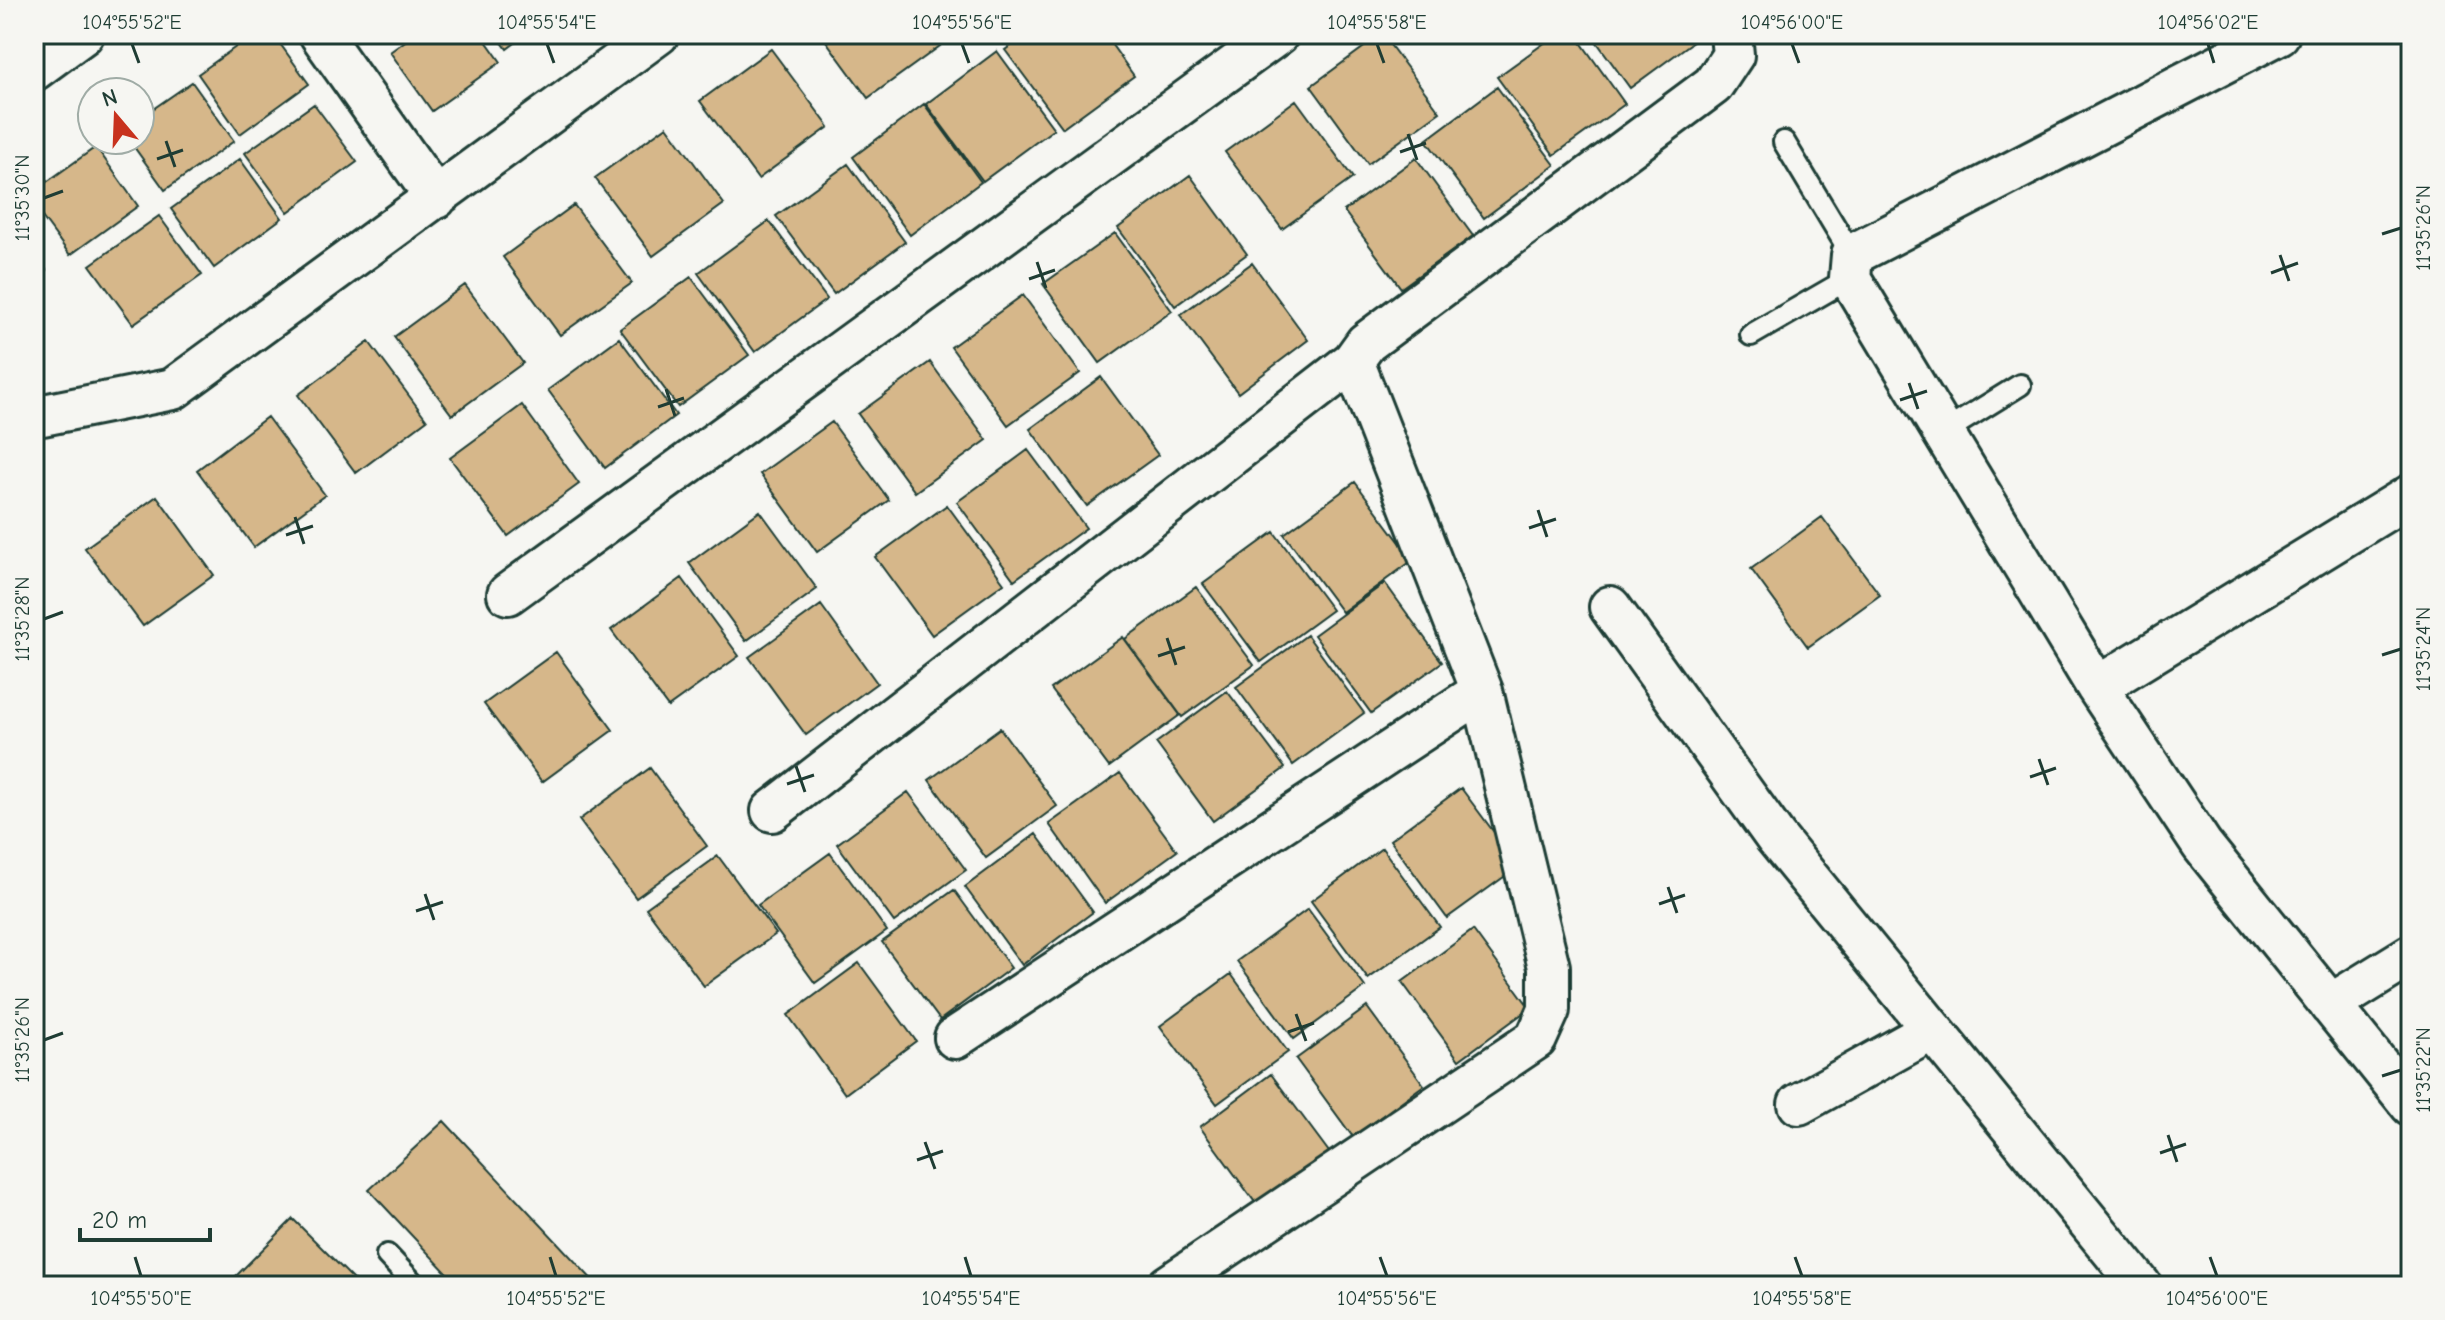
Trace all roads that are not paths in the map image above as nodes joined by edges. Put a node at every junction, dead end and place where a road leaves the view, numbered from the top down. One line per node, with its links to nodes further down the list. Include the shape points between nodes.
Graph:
1 (83, 34): 7 (street)
2 (320, 34): 9 (street)
3 (658, 34): 9 (street)
4 (1278, 34): 17 (street)
5 (1731, 34): 12 (street, via 1733,55 1713,85 1366,343)
6 (2279, 34): 10 (street)
7 (34, 70)
8 (1784, 142): 10 (lane)
9 (436, 198): 14 (street, via 173,389)
10 (1851, 267): 11 (lane); 15 (street)
11 (1751, 335)
12 (1353, 361): 20 (street); 21 (street)
13 (2020, 385): 15 (lane)
14 (34, 413)
15 (1944, 432): 19 (street)
16 (2411, 495): 19 (street)
17 (508, 594)
18 (1610, 607): 24 (street, via 1776,838)
19 (2097, 687): 23 (street, via 2202,845)
20 (1482, 691): 25 (street); 30 (street, via 1549,967 1549,1010 1536,1039)
21 (772, 811)
22 (2411, 955): 23 (street)
23 (2330, 1005): 27 (street)
24 (1932, 1030): 26 (street); 31 (street)
25 (955, 1038)
26 (1799, 1104)
27 (2411, 1105)
28 (387, 1255): 29 (lane)
29 (416, 1286)
30 (1168, 1286)
31 (2141, 1286)

